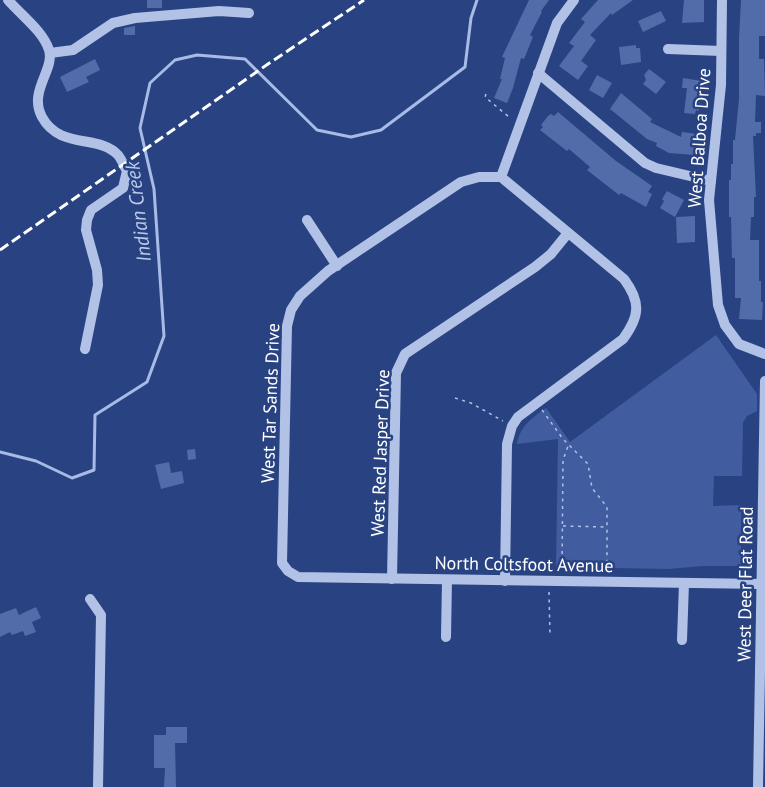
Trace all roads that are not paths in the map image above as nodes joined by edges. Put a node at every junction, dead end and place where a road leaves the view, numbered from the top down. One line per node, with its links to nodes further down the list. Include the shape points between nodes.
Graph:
1 (8, 0): 7 (street, via 45,41)
2 (574, 0): 8 (street, via 557,23)
3 (722, 0): 6 (street, West Balboa Drive)
4 (249, 13): 7 (street, via 209,11 135,18 113,23 73,50)
5 (668, 49): 6 (street)
6 (721, 51): 10 (street, West Balboa Drive)
7 (50, 53): 14 (street, via 38,99 41,116 50,128 66,138 104,146 117,154 127,171 123,188 91,210 87,220 98,285)
8 (538, 74): 9 (street); 10 (street, via 645,163)
9 (501, 177): 12 (street); 13 (street, West Tar Sands Drive, via 461,182)
10 (711, 181): 15 (street, West Balboa Drive, via 709,200 718,305 725,325 739,344)
11 (307, 220): 13 (street)
12 (568, 233): 18 (street, West Red Jasper Drive, via 534,267 405,354 399,362); 20 (street, via 624,279 634,293 637,313 624,339 526,410 512,426 507,444)
13 (337, 266): 17 (street, West Tar Sands Drive, via 300,296 287,326 282,563)
14 (85, 349)
15 (765, 354)
16 (765, 381): 22 (street, West Deer Flat Road)
17 (288, 571): 18 (street, North Coltsfoot Avenue, via 298,577)
18 (392, 579): 19 (street, North Coltsfoot Avenue)
19 (447, 580): 20 (street, North Coltsfoot Avenue); 24 (street)
20 (505, 581): 21 (street, North Coltsfoot Avenue)
21 (684, 583): 22 (street, North Coltsfoot Avenue); 25 (street)
22 (762, 584): 27 (street, West Deer Flat Road)
23 (90, 599): 26 (street, via 101,615)
24 (446, 637)
25 (682, 640)
26 (98, 787)
27 (758, 787)

